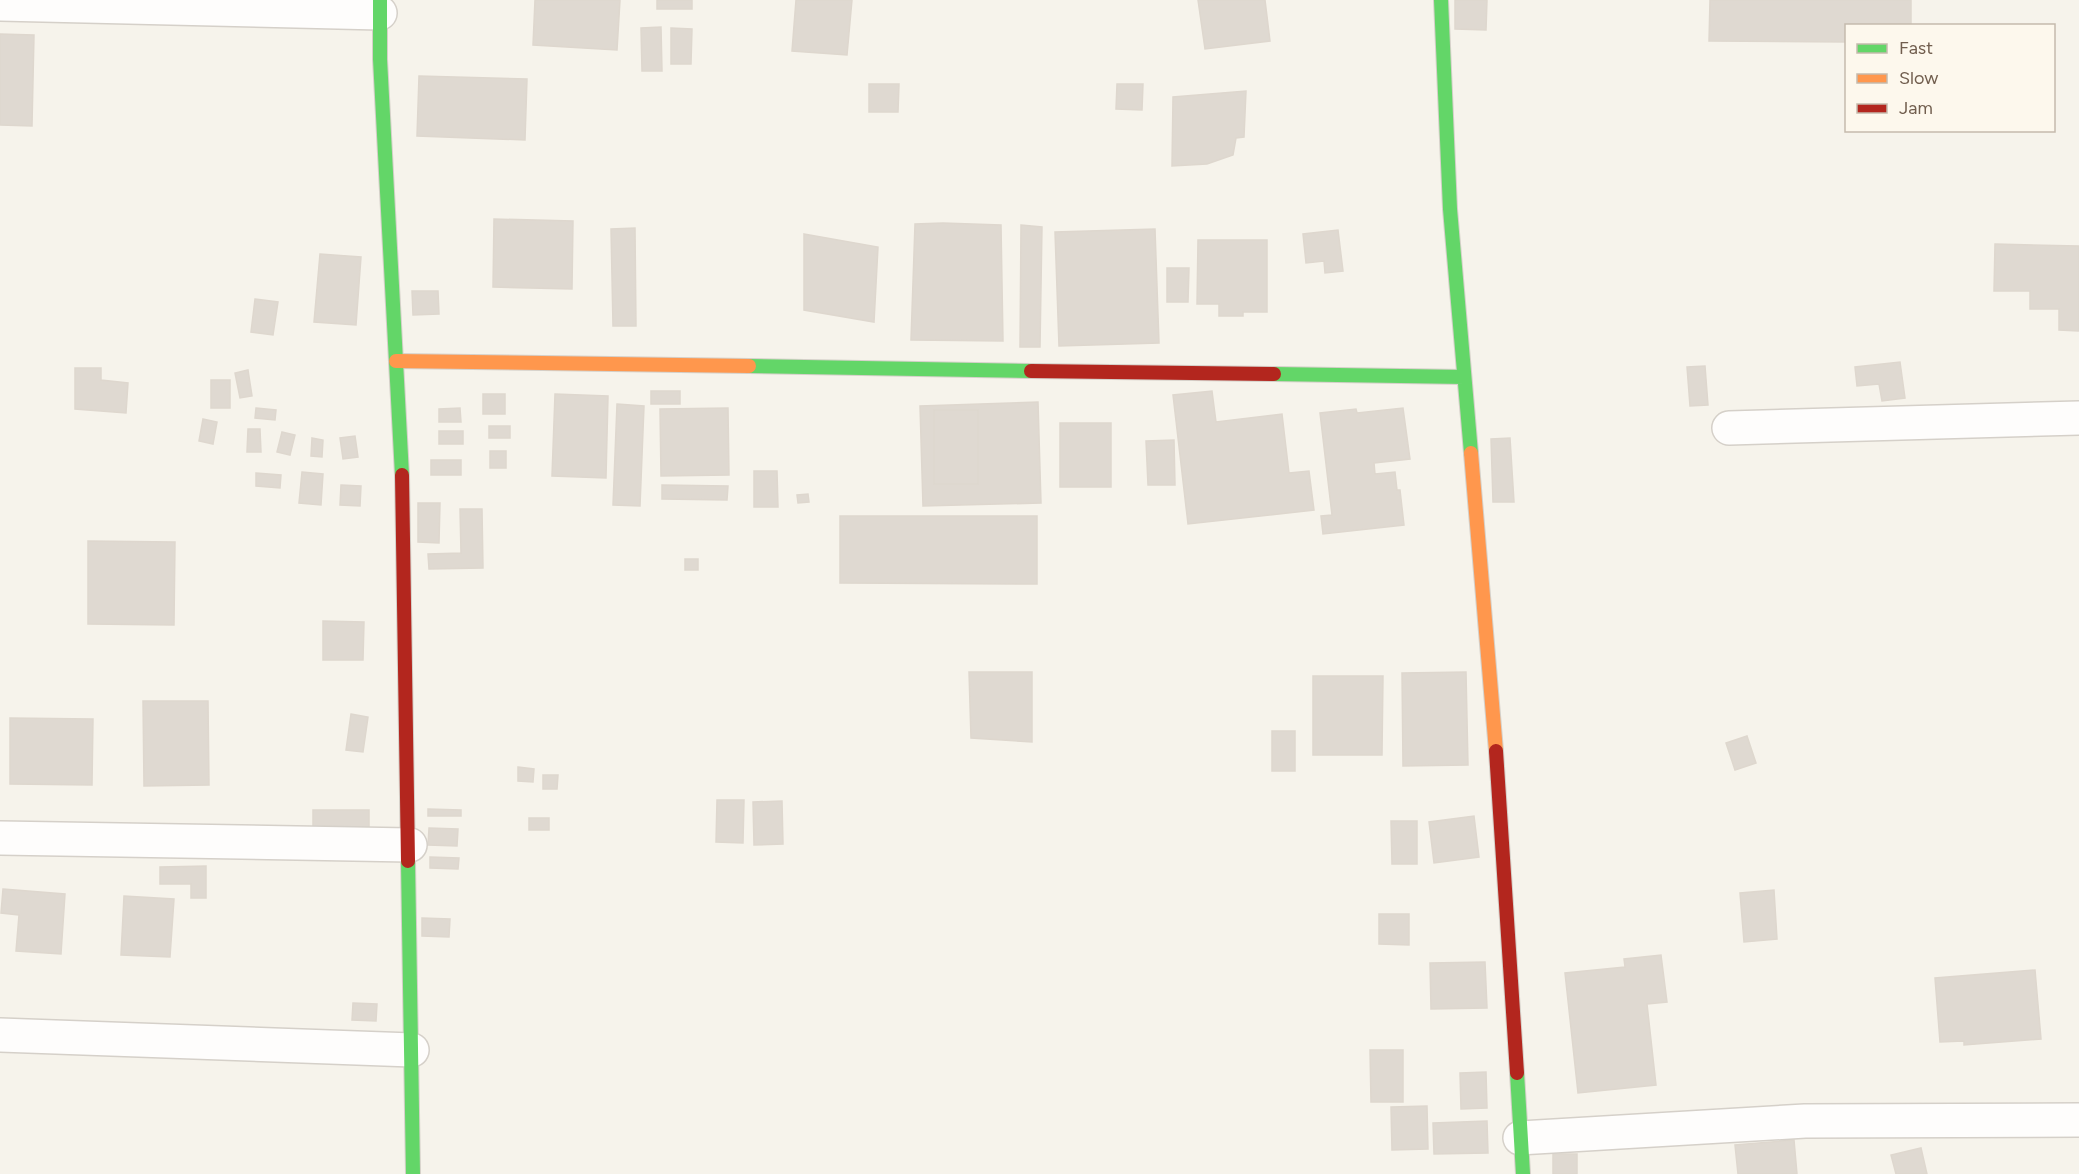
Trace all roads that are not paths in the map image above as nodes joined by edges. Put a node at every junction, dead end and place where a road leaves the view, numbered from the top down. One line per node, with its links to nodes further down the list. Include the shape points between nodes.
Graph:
1 (1441, 0): 5 (street, via 1450,209)
2 (0, 4): 3 (street)
3 (380, 6): 4 (street)
4 (396, 361): 5 (street); 9 (street, via 403,492)
5 (1464, 377): 13 (street, via 1494,716)
6 (2079, 418): 7 (street)
7 (1729, 428)
8 (0, 838): 9 (street)
9 (410, 844): 11 (street)
10 (0, 1035): 11 (street)
11 (412, 1050): 14 (street)
12 (2079, 1120): 13 (street, via 1805,1121)
13 (1520, 1138): 15 (street)
14 (413, 1174)
15 (1522, 1174)

